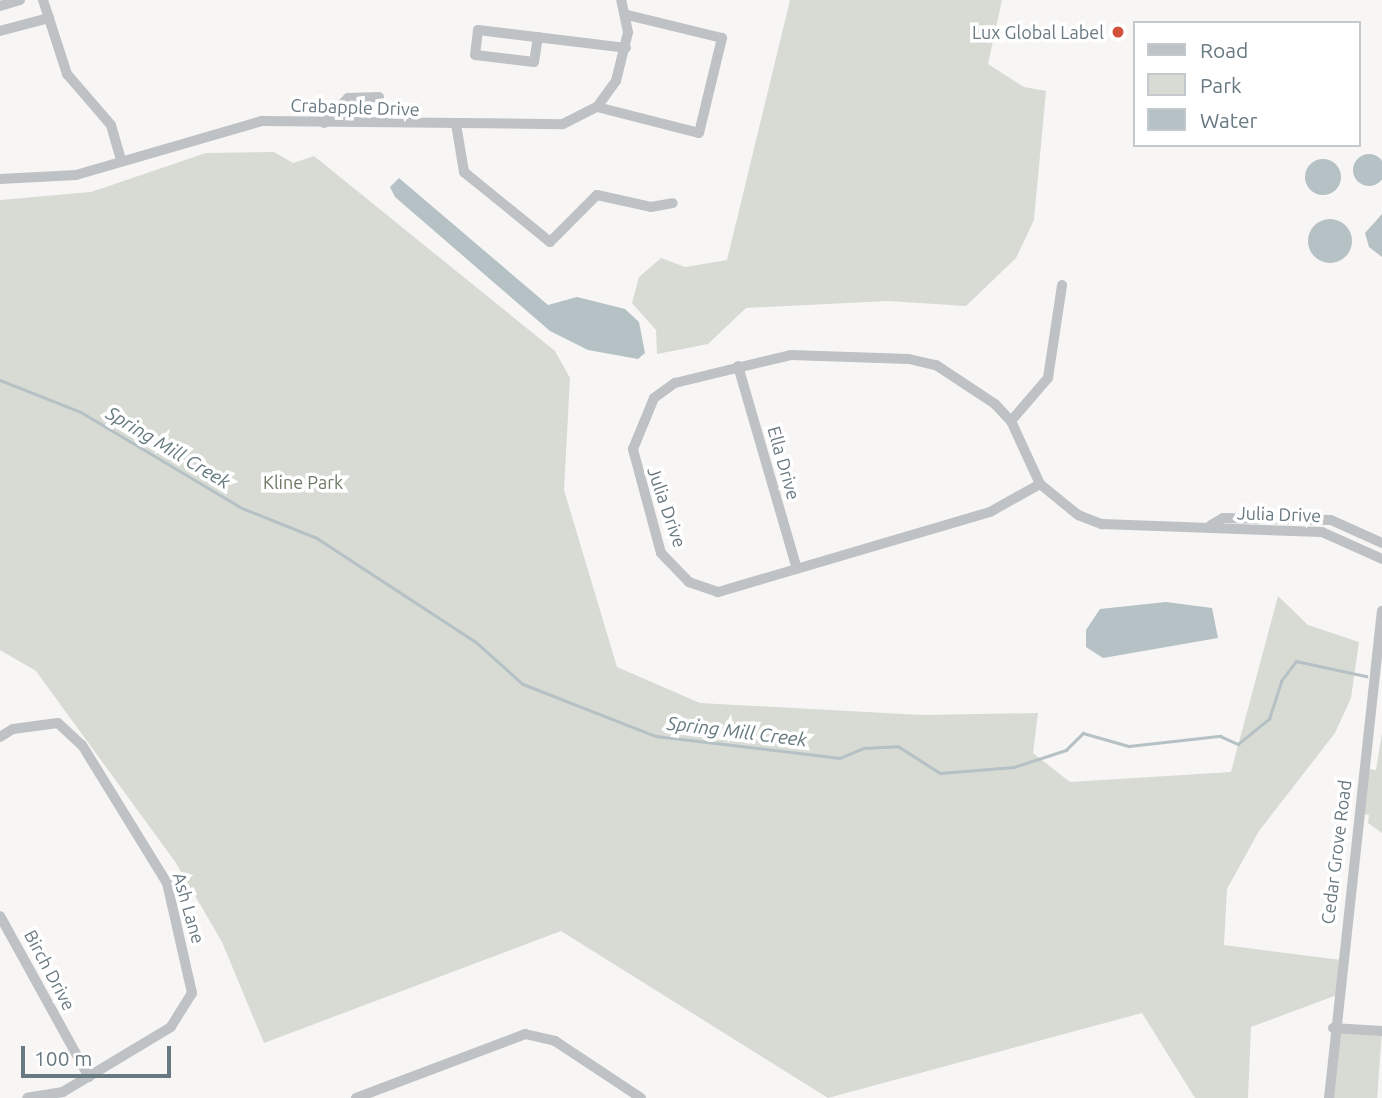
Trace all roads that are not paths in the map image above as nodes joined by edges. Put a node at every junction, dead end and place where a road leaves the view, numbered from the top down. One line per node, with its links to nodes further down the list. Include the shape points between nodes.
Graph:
1 (20, 0): 4 (street)
2 (43, 0): 6 (street)
3 (621, 0): 5 (street)
4 (0, 6)
5 (627, 15): 9 (street); 11 (street, via 722,38 699,133)
6 (49, 18): 7 (street); 14 (street, via 67,74 111,125)
7 (0, 31)
8 (538, 37): 8 (street, via 534,62 475,55 478,30); 9 (street)
9 (626, 48): 11 (street, via 616,81)
10 (379, 97): 12 (street, via 348,98)
11 (597, 107): 13 (street, Crabapple Drive, via 540,128)
12 (324, 123): 13 (street, Crabapple Drive); 14 (street, Crabapple Drive, via 262,121)
13 (456, 124): 16 (street, via 464,172 550,242 597,195 651,207)
14 (121, 161): 15 (street, Crabapple Drive, via 51,179)
15 (0, 179)
16 (673, 203)
17 (1062, 285): 19 (street, via 1048,378)
18 (738, 366): 19 (street, Julia Drive, via 791,355 909,359 963,380); 24 (street, Ella Drive); 24 (street, Julia Drive, via 675,383 654,398 639,423 634,467 662,553 689,582 718,592)
19 (1011, 421): 20 (street, Julia Drive)
20 (1040, 484): 21 (street, Julia Drive, via 1078,515 1102,524); 24 (street, Julia Drive, via 990,512)
21 (1211, 525): 22 (street, Julia Drive, via 1223,519 1331,520); 23 (street, Julia Drive, via 1338,535)
22 (1382, 543)
23 (1382, 559)
24 (797, 569)
25 (1382, 611): 28 (street, Cedar Grove Road)
26 (0, 737): 30 (street, Ash Lane, via 13,729 58,723 82,745 167,883 192,993 186,1010)
27 (0, 916): 30 (street, Birch Drive)
28 (1333, 1028): 29 (street); 34 (street, Cedar Grove Road)
29 (1382, 1031)
30 (89, 1077): 31 (street, Ash Lane, via 63,1092)
31 (27, 1098)
32 (356, 1098): 33 (street, via 525,1034 555,1041)
33 (641, 1098)
34 (1329, 1098)

